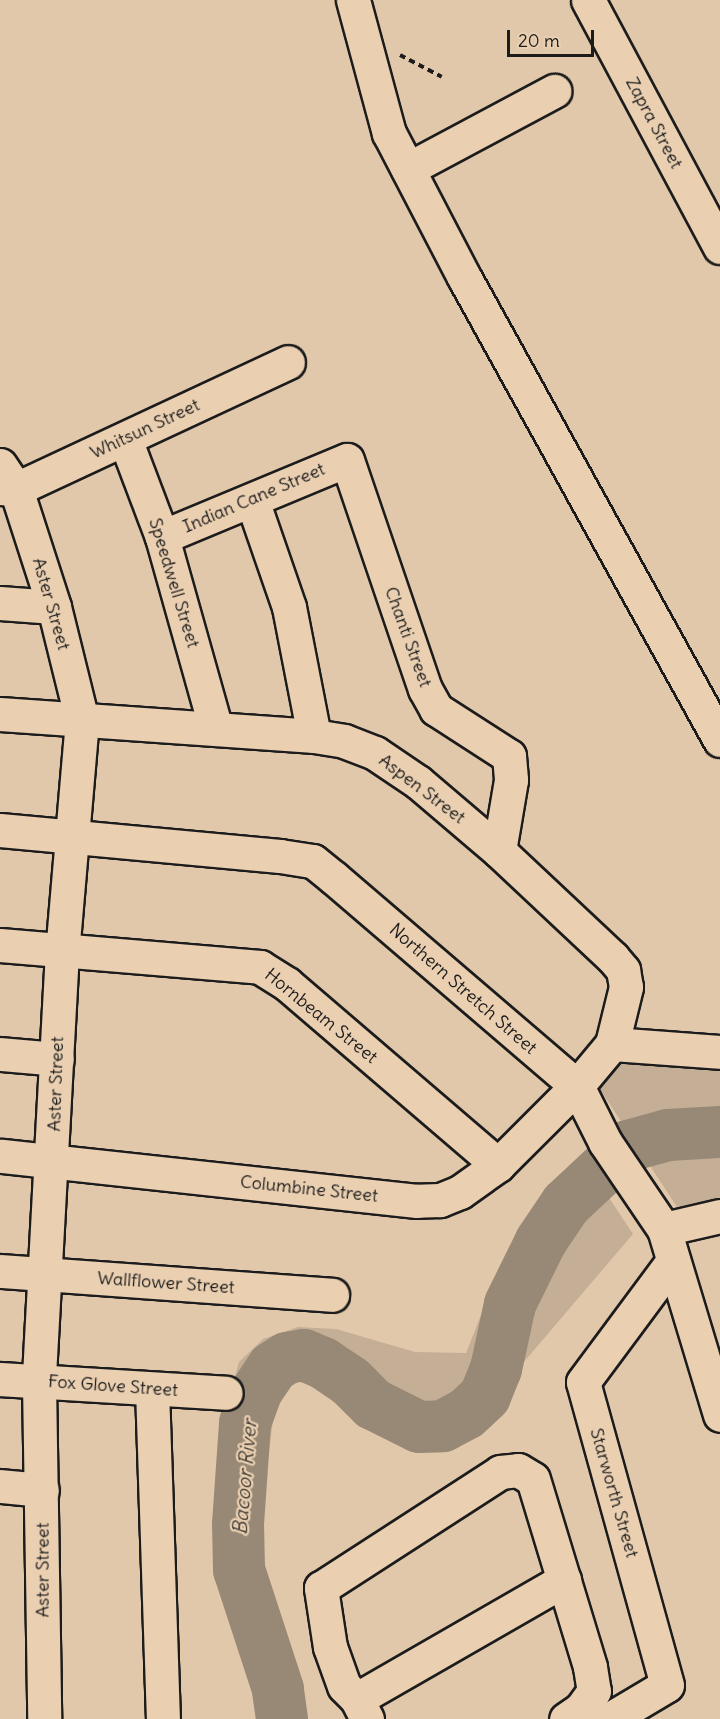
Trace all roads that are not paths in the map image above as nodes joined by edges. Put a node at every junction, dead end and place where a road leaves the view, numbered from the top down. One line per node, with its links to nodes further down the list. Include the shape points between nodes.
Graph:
1 (353, 0): 4 (street, via 389,133)
2 (588, 0): 5 (street, Zapra Street)
3 (554, 91): 4 (street)
4 (408, 169): 18 (street)
5 (720, 247)
6 (288, 362): 7 (street, Whitsun Street)
7 (125, 439): 9 (street, Whitsun Street); 11 (street, Speedwell Street)
8 (347, 460): 10 (street, Indian Cane Street); 21 (street, Chanti Street, via 425,689 436,709 509,756 511,780)
9 (5, 481): 13 (street, Aster Street)
10 (252, 500): 11 (street, Indian Cane Street); 17 (street, via 289,607)
11 (162, 537): 16 (street, Speedwell Street)
12 (0, 603): 13 (street)
13 (54, 607): 15 (street, Aster Street)
14 (0, 714): 15 (street, Aspen Street)
15 (82, 720): 16 (street, Aspen Street); 20 (street, Aster Street)
16 (216, 729): 17 (street, Aspen Street)
17 (314, 736): 21 (street, Aspen Street, via 344,741 375,753 418,782)
18 (720, 740)
19 (0, 830): 20 (street, Northern Stretch Street)
20 (72, 835): 23 (street, Aster Street); 28 (street, Northern Stretch Street, via 312,861)
21 (499, 851): 24 (street, Aspen Street, via 623,970 626,987)
22 (0, 945): 23 (street, Hornbeam Street)
23 (62, 951): 27 (street, Aster Street); 31 (street, Hornbeam Street, via 260,967 287,984)
24 (612, 1044): 25 (street); 28 (street, Aspen Street)
25 (720, 1053)
26 (0, 1054): 27 (street)
27 (57, 1059): 30 (street, Aster Street)
28 (577, 1086): 31 (street, Columbine Street); 33 (street, Northern Stretch Street, via 605,1142)
29 (0, 1156): 30 (street, Columbine Street)
30 (54, 1160): 31 (street, Columbine Street, via 417,1201 440,1200 459,1192); 36 (street, Aster Street)
31 (498, 1165)
32 (720, 1216): 33 (street)
33 (663, 1229): 34 (street, Northern Stretch Street)
34 (673, 1261): 42 (street, Northern Stretch Street); 50 (street, Starworth Street, via 583,1382 667,1685)
35 (0, 1271): 36 (street, Wallflower Street)
36 (45, 1275): 37 (street, Wallflower Street); 39 (street, Aster Street)
37 (333, 1295)
38 (0, 1379): 39 (street, Fox Glove Street)
39 (39, 1382): 40 (street, Fox Glove Street); 44 (street, Aster Street)
40 (152, 1389): 41 (street, Fox Glove Street); 48 (street)
41 (226, 1393)
42 (720, 1415)
43 (0, 1486): 44 (street)
44 (42, 1490): 47 (street, Aster Street)
45 (564, 1580): 46 (street); 46 (street, via 533,1479 518,1470 500,1472 321,1588 330,1647 344,1686); 49 (street, via 594,1691 581,1709)
46 (362, 1709)
47 (44, 1719)
48 (163, 1719)
49 (566, 1719)
50 (610, 1719)

